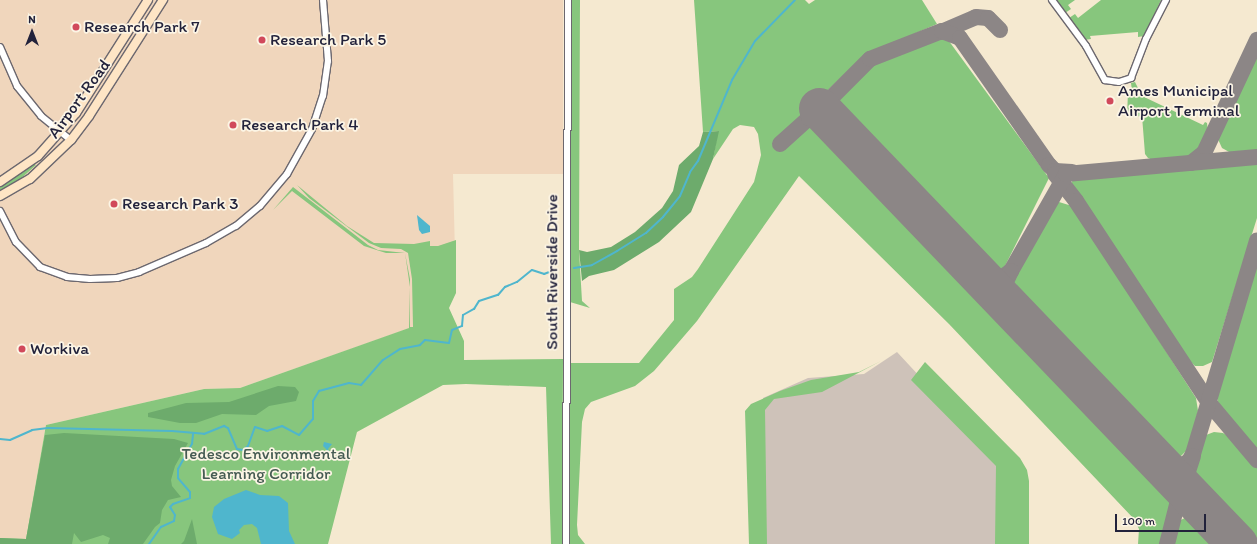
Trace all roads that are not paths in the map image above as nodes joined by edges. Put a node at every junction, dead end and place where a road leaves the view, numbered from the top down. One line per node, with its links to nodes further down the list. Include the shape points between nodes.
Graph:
1 (148, 0): 8 (main road, Airport Road, via 76,113)
2 (163, 0): 9 (main road, Airport Road, via 89,116)
3 (323, 0): 12 (street, via 328,61 323,96 312,129 294,163 279,184 260,206 231,229 206,243 134,274 117,278 78,278 53,273 40,267 26,255)
4 (568, 0): 13 (street, South Riverside Drive)
5 (1052, 0): 6 (street, via 1086,46 1105,80 1119,82 1131,78 1146,39)
6 (1166, 0)
7 (0, 47): 8 (street, via 17,86 41,116)
8 (61, 132): 9 (street); 10 (main road, Airport Road, via 38,156)
9 (70, 140): 11 (main road, Airport Road, via 47,165)
10 (0, 182)
11 (0, 196)
12 (0, 211)
13 (566, 544)

